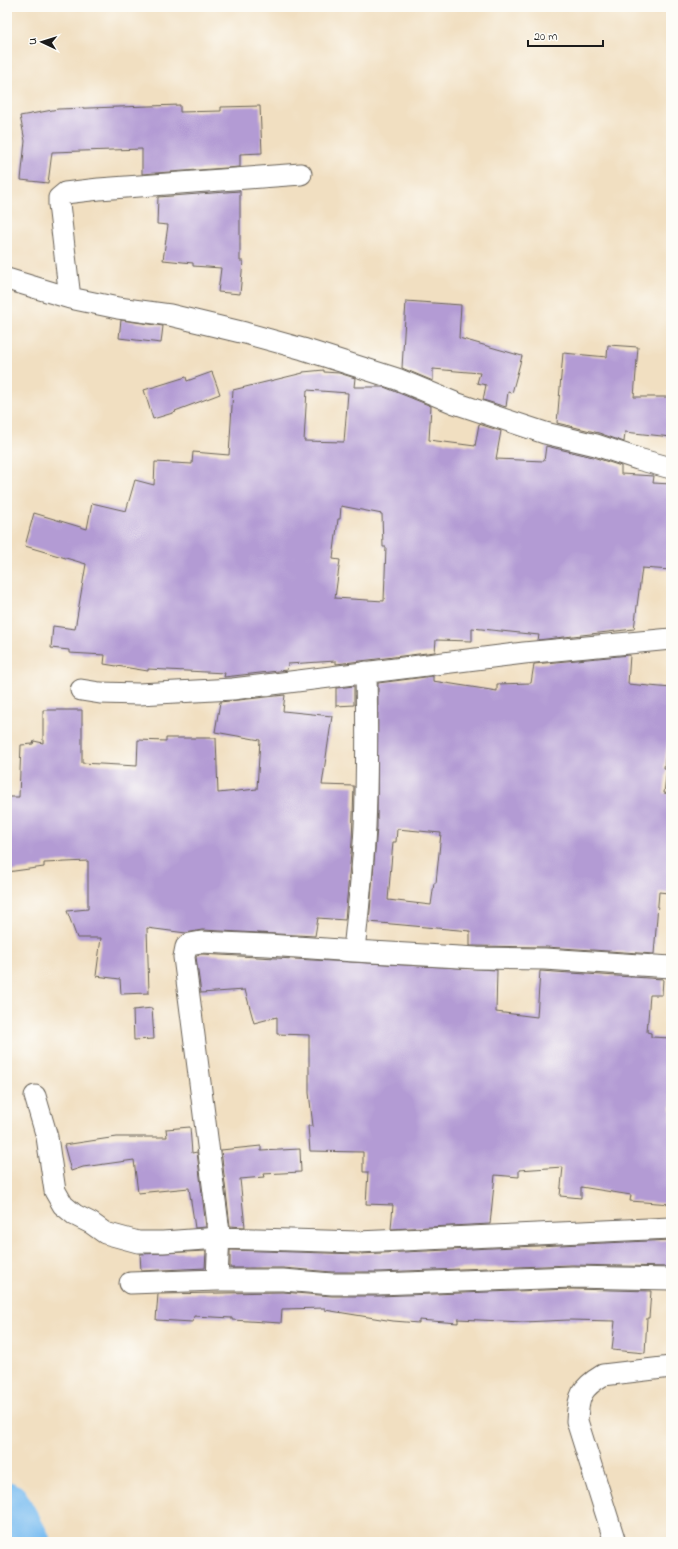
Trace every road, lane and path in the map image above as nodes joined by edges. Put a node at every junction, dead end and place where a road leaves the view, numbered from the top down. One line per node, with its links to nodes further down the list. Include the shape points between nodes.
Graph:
1 (301, 174): 3 (street, via 65,193 59,198 59,204)
2 (7, 279): 3 (street)
3 (70, 298): 4 (street, via 170,315 303,349 397,379 455,403 545,433 596,445)
4 (671, 468)
5 (671, 639): 6 (street)
6 (366, 672): 7 (street, via 233,689 139,694); 8 (street, via 365,826)
7 (81, 690)
8 (354, 952): 9 (street); 12 (street, via 201,942 186,947 184,957)
9 (671, 967)
10 (35, 1096): 12 (street, via 46,1137 55,1191 64,1205 75,1215 105,1233 138,1242)
11 (671, 1228): 12 (street, via 358,1242)
12 (219, 1238): 14 (street)
13 (671, 1279): 14 (street, via 572,1277 332,1284 283,1280)
14 (217, 1280): 15 (street)
15 (130, 1283)
16 (671, 1367): 17 (street, via 603,1375 582,1391 577,1406 577,1421)
17 (615, 1542)

